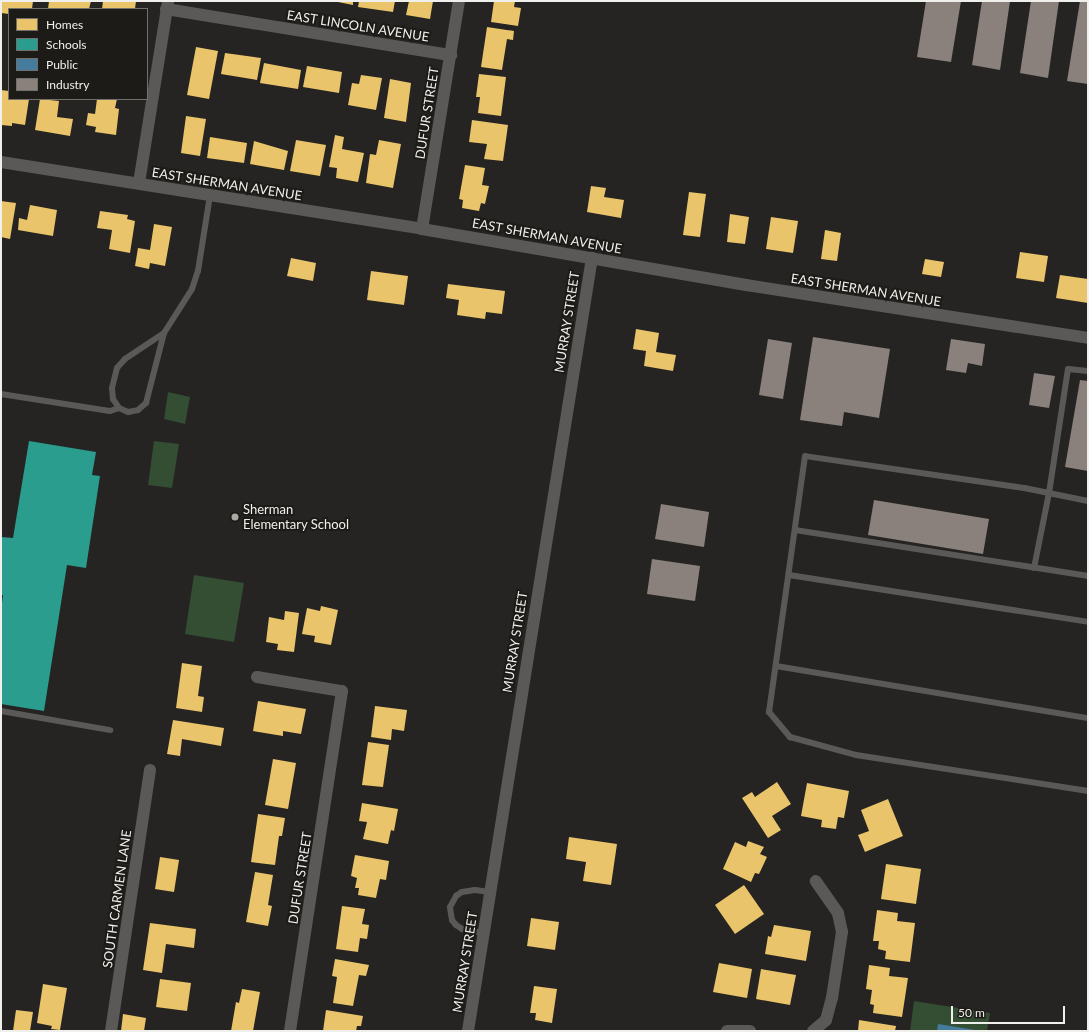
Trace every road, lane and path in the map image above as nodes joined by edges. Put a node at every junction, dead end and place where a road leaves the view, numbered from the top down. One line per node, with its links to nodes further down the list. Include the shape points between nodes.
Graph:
1 (459, 1): 3 (street, DUFUR STREET)
2 (167, 5): 3 (street, EAST LINCOLN AVENUE); 5 (street)
3 (451, 55): 7 (street, DUFUR STREET)
4 (1, 162): 5 (street, EAST SHERMAN AVENUE)
5 (139, 183): 6 (street, EAST SHERMAN AVENUE)
6 (210, 195): 7 (street, EAST SHERMAN AVENUE); 9 (lane, via 198,271 192,289)
7 (422, 229): 8 (street, EAST SHERMAN AVENUE)
8 (592, 258): 10 (street, EAST SHERMAN AVENUE, via 746,285); 29 (street, MURRAY STREET)
9 (164, 334): 13 (lane, via 125,359 117,368 112,388 113,398); 13 (lane, via 146,403 138,410 128,412)
10 (1088, 338)
11 (1088, 371): 14 (lane, via 1068,369)
12 (1, 394): 13 (lane, via 110,411)
13 (119, 408)
14 (1049, 493): 15 (lane); 16 (lane, via 805,456); 17 (lane)
15 (1088, 501)
16 (795, 530): 17 (lane); 18 (lane)
17 (1034, 568): 19 (lane)
18 (789, 575): 20 (lane); 21 (lane)
19 (1088, 576)
20 (1088, 622)
21 (776, 666): 24 (lane); 27 (lane, via 769,712 790,737 856,755)
22 (257, 677): 32 (street, DUFUR STREET, via 342,690)
23 (1, 712): 25 (lane)
24 (1088, 718)
25 (110, 730)
26 (150, 770): 31 (street, SOUTH CARMEN LANE)
27 (1088, 791)
28 (816, 881): 36 (street, via 838,914 842,932 826,1020)
29 (490, 892): 30 (street, MURRAY STREET); 30 (lane, via 462,892 456,896 450,907 452,920 456,926)
30 (484, 933): 33 (street, MURRAY STREET)
31 (111, 1031)
32 (290, 1031)
33 (468, 1031)
34 (727, 1031): 35 (street)
35 (750, 1031)
36 (813, 1031)

